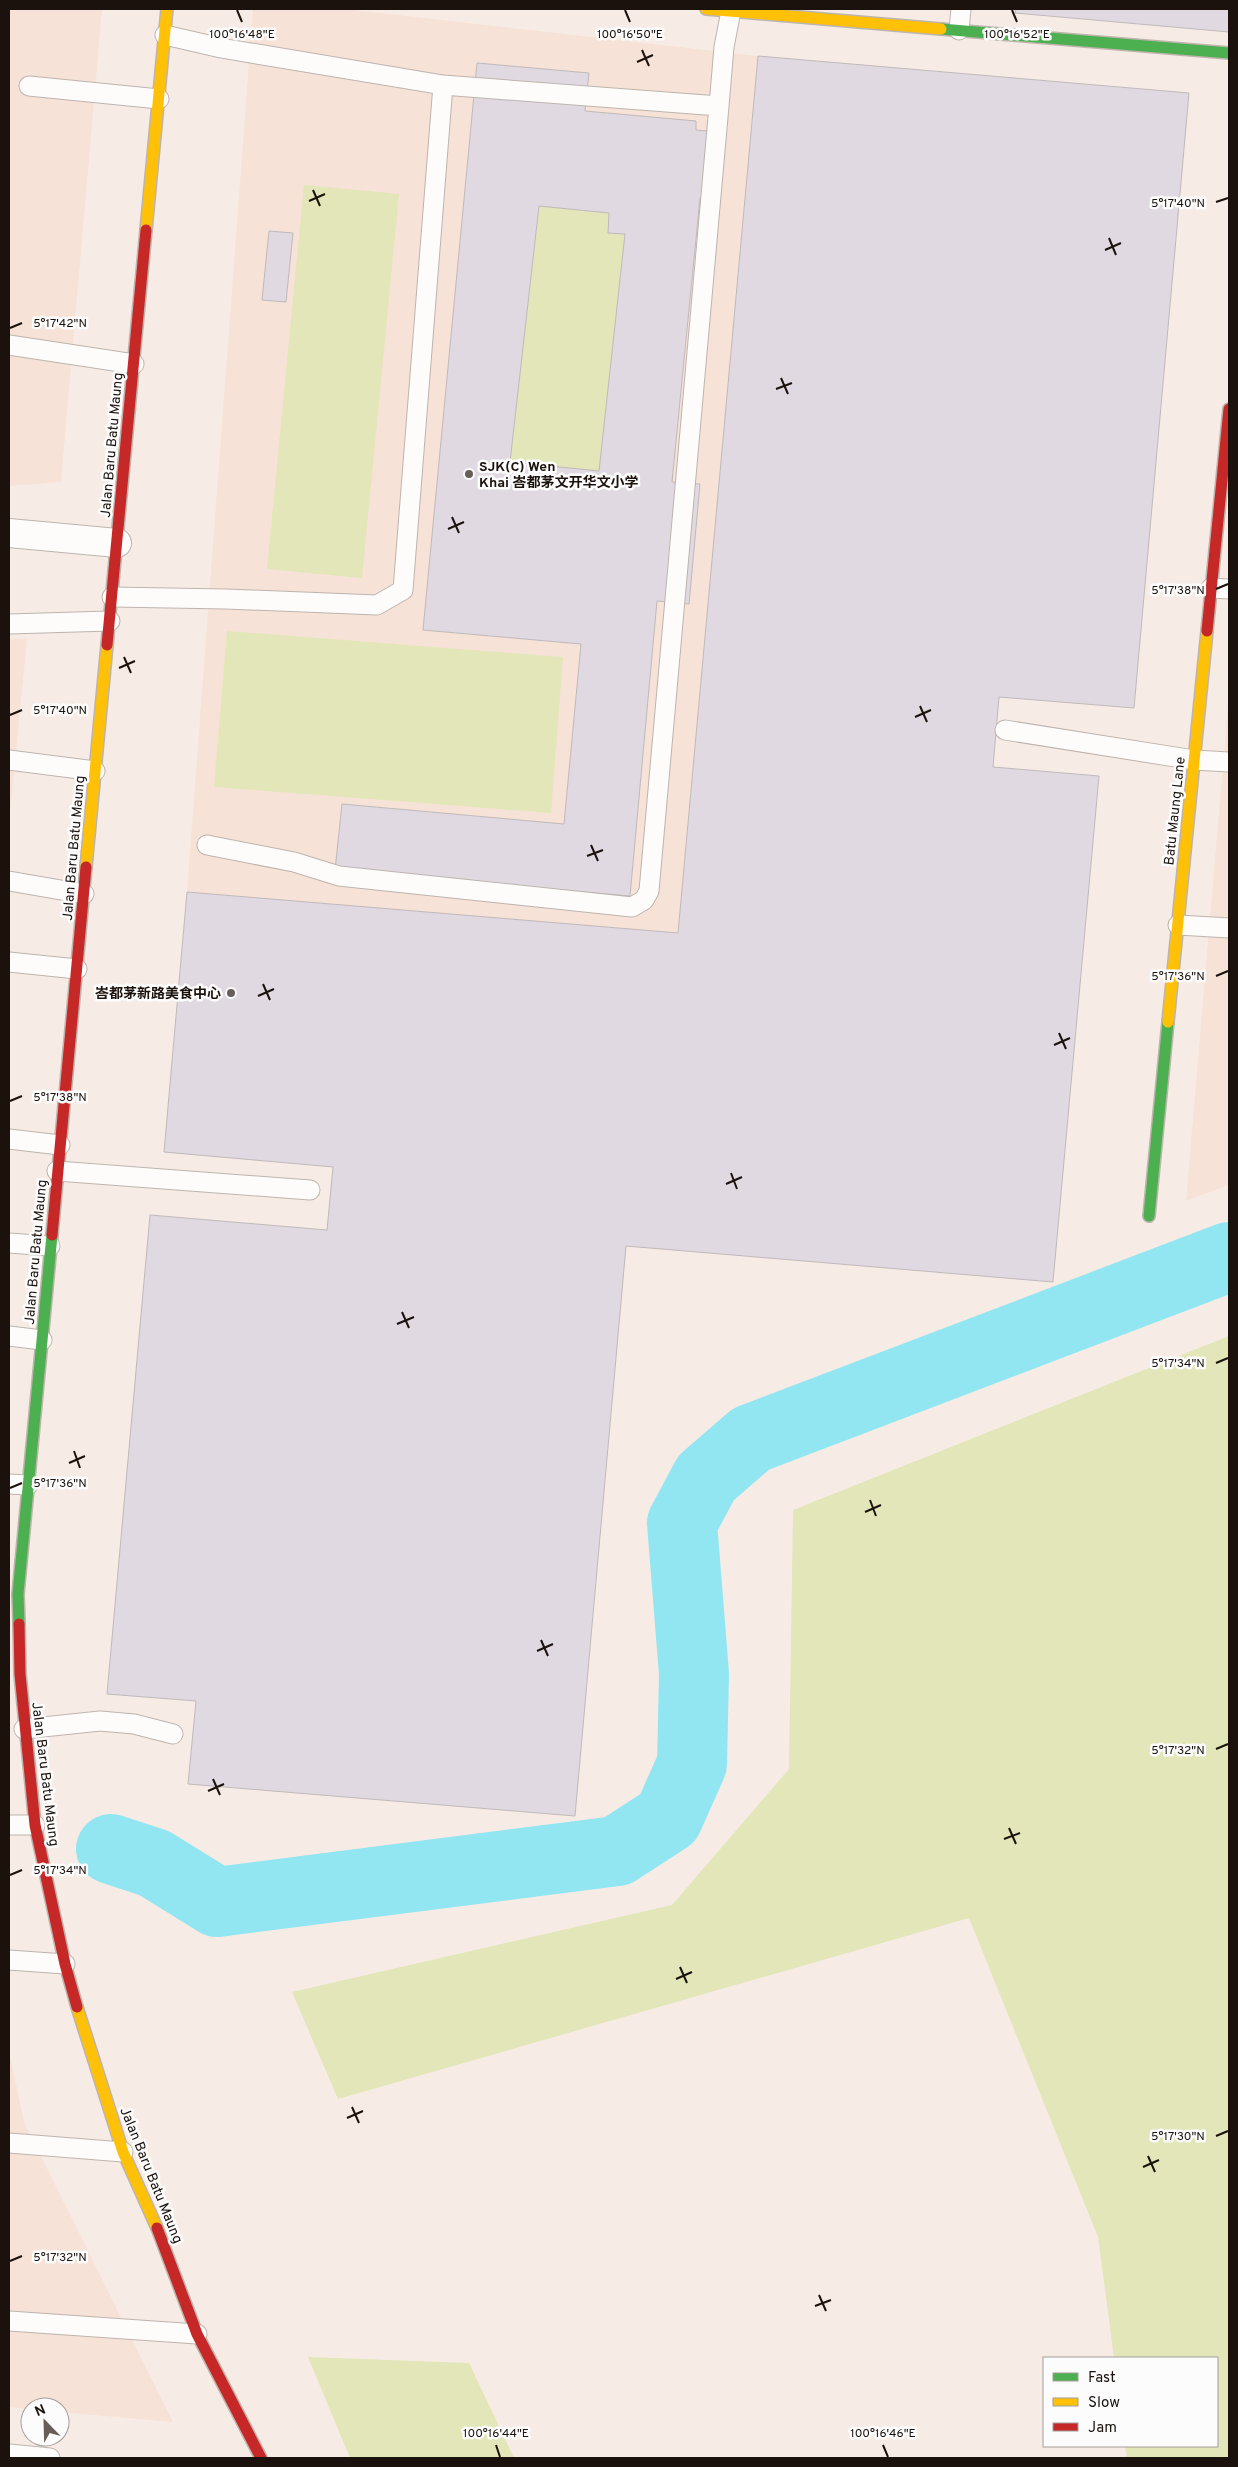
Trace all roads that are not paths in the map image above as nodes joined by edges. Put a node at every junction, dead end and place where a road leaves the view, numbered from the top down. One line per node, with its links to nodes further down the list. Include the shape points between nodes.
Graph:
1 (167, 9): 6 (street, Jalan Baru Batu Maung)
2 (706, 9): 4 (street)
3 (961, 9): 5 (lane)
4 (731, 11): 5 (street); 11 (lane)
5 (959, 30): 7 (street)
6 (165, 35): 8 (lane, via 220,48); 10 (street, Jalan Baru Batu Maung)
7 (1229, 53)
8 (443, 85): 11 (lane); 18 (lane, via 404,590 377,605)
9 (29, 86): 10 (lane)
10 (159, 99): 13 (street, Jalan Baru Batu Maung)
11 (719, 106): 26 (lane, via 649,891 644,900 632,907 339,876 294,862)
12 (9, 345): 13 (lane)
13 (134, 364): 16 (street, Jalan Baru Batu Maung)
14 (1229, 409): 17 (street, Batu Maung Lane)
15 (9, 533): 16 (street)
16 (117, 543): 18 (street, Jalan Baru Batu Maung)
17 (1220, 588): 23 (street, Batu Maung Lane)
18 (112, 597): 19 (street, Jalan Baru Batu Maung)
19 (110, 621): 20 (lane); 25 (street, Jalan Baru Batu Maung)
20 (9, 624)
21 (1005, 730): 23 (lane)
22 (9, 760): 25 (lane)
23 (1194, 760): 24 (lane); 29 (street, Batu Maung Lane)
24 (1229, 762)
25 (95, 771): 28 (street, Jalan Baru Batu Maung)
26 (207, 845)
27 (9, 881): 28 (lane)
28 (84, 894): 32 (street, Jalan Baru Batu Maung)
29 (1178, 925): 30 (lane); 37 (street, Batu Maung Lane)
30 (1229, 928)
31 (9, 962): 32 (lane)
32 (77, 968): 34 (street, Jalan Baru Batu Maung)
33 (9, 1139): 34 (lane)
34 (60, 1145): 35 (street, Jalan Baru Batu Maung)
35 (57, 1171): 36 (lane); 39 (street, Jalan Baru Batu Maung)
36 (310, 1190)
37 (1149, 1216)
38 (9, 1243): 39 (lane)
39 (50, 1246): 41 (street, Jalan Baru Batu Maung)
40 (9, 1336): 41 (lane)
41 (42, 1340): 43 (street, Jalan Baru Batu Maung)
42 (9, 1484): 43 (lane)
43 (28, 1485): 44 (street, Jalan Baru Batu Maung)
44 (14, 1674): 45 (street, Jalan Baru Batu Maung)
45 (24, 1729): 46 (lane, via 100,1721 134,1724); 48 (street, Jalan Baru Batu Maung)
46 (173, 1734)
47 (9, 1825): 48 (lane)
48 (35, 1825): 50 (street, Jalan Baru Batu Maung)
49 (9, 1960): 50 (lane)
50 (64, 1964): 52 (street, Jalan Baru Batu Maung)
51 (9, 2143): 52 (lane)
52 (123, 2152): 54 (street, Jalan Baru Batu Maung, via 160,2235)
53 (9, 2321): 54 (lane)
54 (197, 2334): 57 (street, Jalan Baru Batu Maung)
55 (9, 2454): 56 (lane)
56 (50, 2458)
57 (261, 2458)

